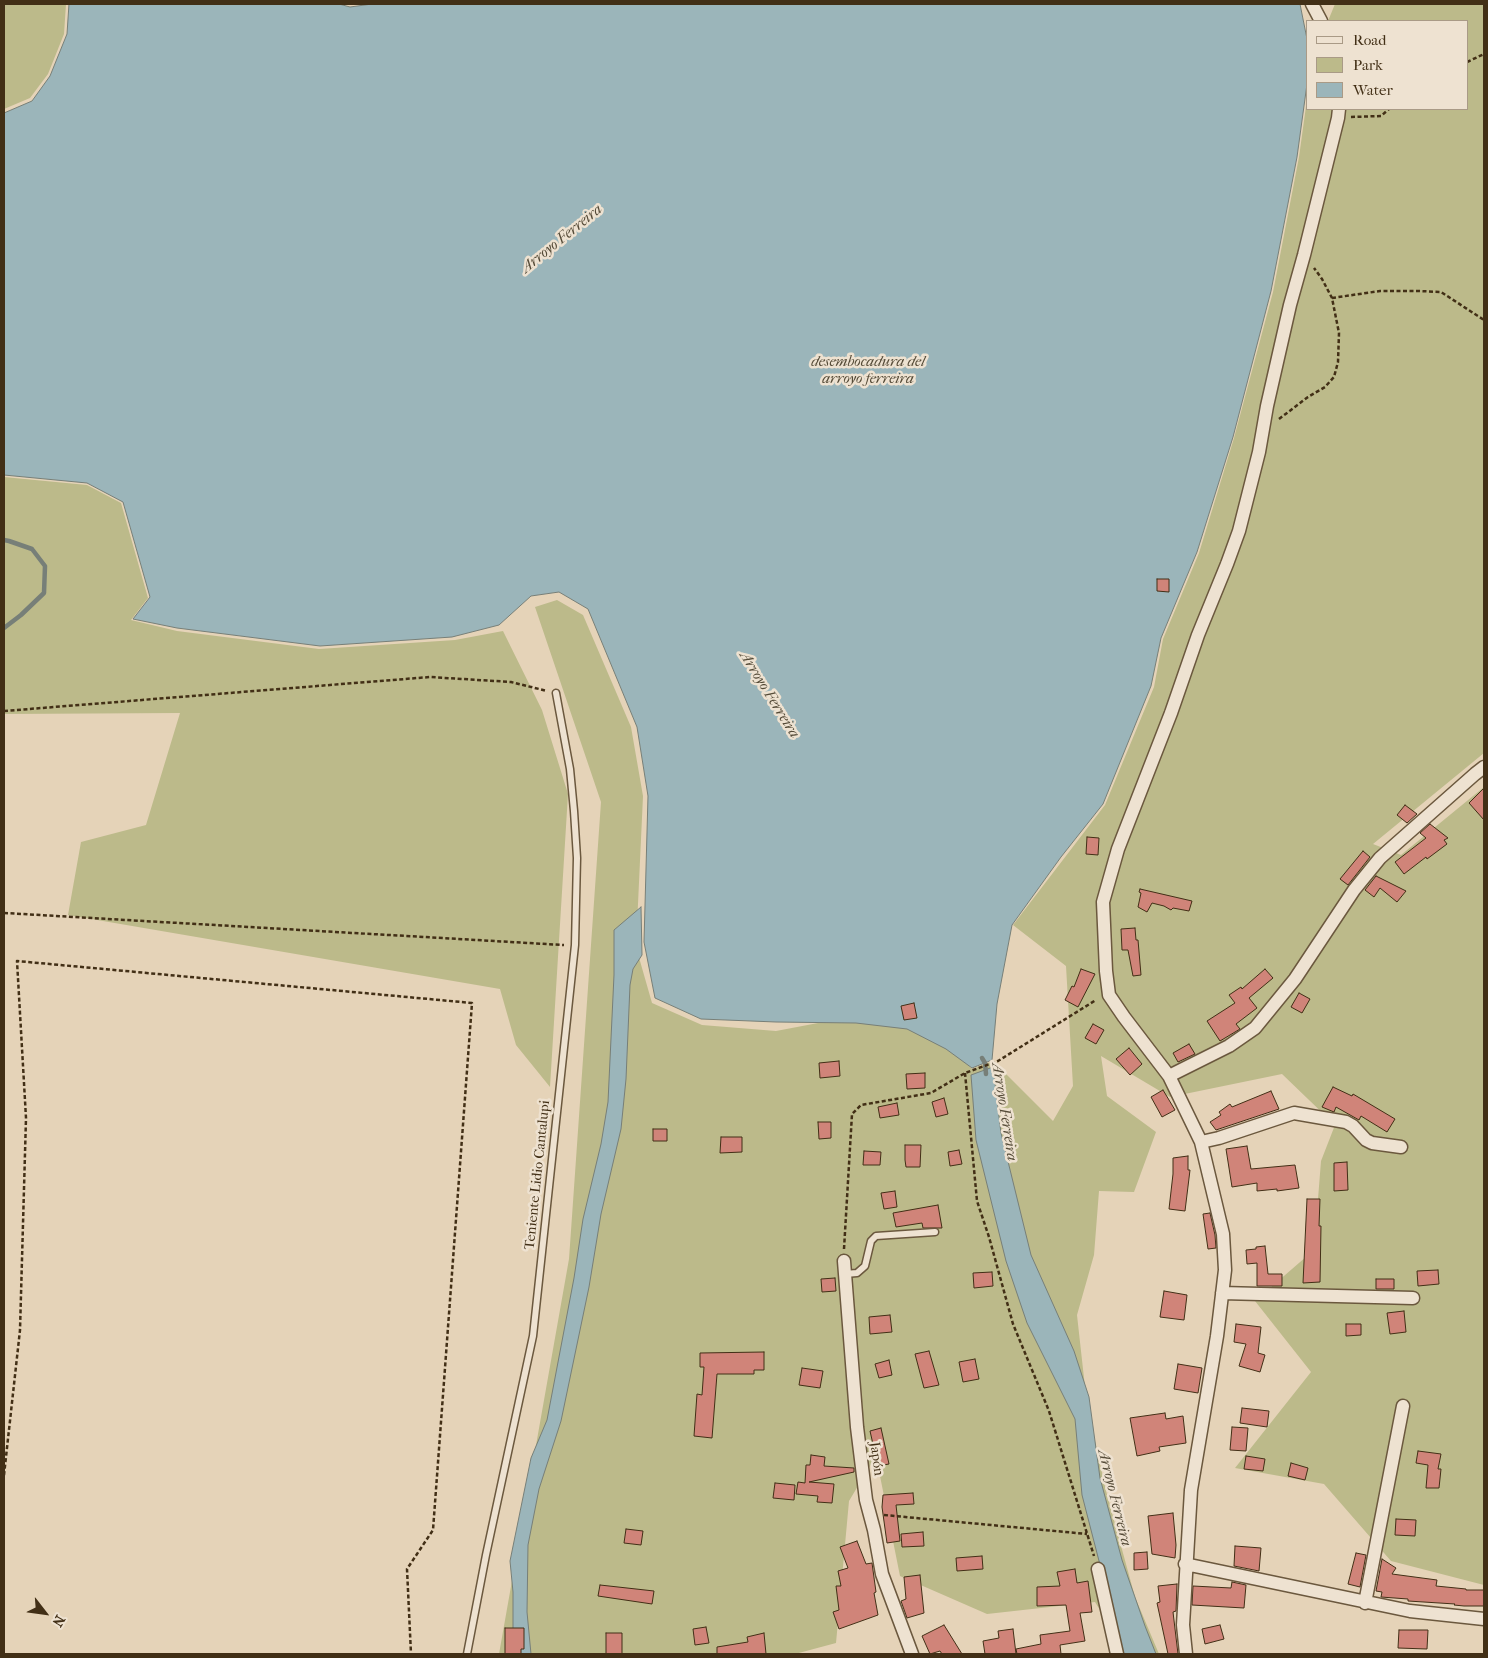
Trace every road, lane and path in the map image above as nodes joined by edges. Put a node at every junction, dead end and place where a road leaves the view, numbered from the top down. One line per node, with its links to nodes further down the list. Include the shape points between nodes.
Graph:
1 (1312, 4): 2 (street)
2 (1320, 20)
3 (1484, 54): 4 (path)
4 (1468, 62)
5 (1388, 110): 6 (path, via 1381,116)
6 (1338, 113): 7 (street)
7 (1304, 255): 8 (path); 10 (street)
8 (1332, 298): 9 (path, via 1380,291 1441,292); 10 (path, via 1339,333 1334,377 1325,387)
9 (1484, 320)
10 (1263, 430): 16 (street, via 1239,531 1118,849 1103,902)
11 (556, 693): 12 (path, via 511,682 430,677); 15 (lane, Teniente Lidio Cantalupi, via 574,811)
12 (4, 711)
13 (1484, 767): 18 (street, via 1380,858 1255,1028 1229,1046)
14 (4, 913): 15 (path)
15 (575, 945): 34 (lane, Teniente Lidio Cantalupi, via 533,1336)
16 (1110, 995): 17 (path, via 1091,1002 998,1061); 18 (street)
17 (965, 1073): 22 (path, via 931,1092 862,1105 852,1114); 28 (path, via 977,1201 1013,1324 1049,1412)
18 (1169, 1076): 19 (street)
19 (1201, 1142): 20 (street, via 1294,1113 1346,1122 1372,1143); 23 (street, via 1223,1234 1225,1270)
20 (1401, 1147)
21 (935, 1232): 22 (lane, via 876,1236 871,1241 865,1266 857,1273)
22 (844, 1267): 27 (street, Japón, via 857,1426)
23 (1222, 1293): 24 (street); 29 (street, via 1191,1490)
24 (1413, 1298)
25 (1403, 1406): 31 (street)
26 (4, 1475): 33 (path, via 20,1330 26,1118 16,961 472,1003 433,1530 407,1569)
27 (870, 1513): 28 (path); 35 (street, Japón, via 882,1574)
28 (1087, 1534): 30 (path)
29 (1185, 1564): 31 (street); 37 (street, via 1183,1625)
30 (1098, 1569): 36 (street)
31 (1366, 1603): 32 (street)
32 (1484, 1619)
33 (411, 1654)
34 (467, 1654)
35 (912, 1654)
36 (1117, 1654)
37 (1186, 1654)

